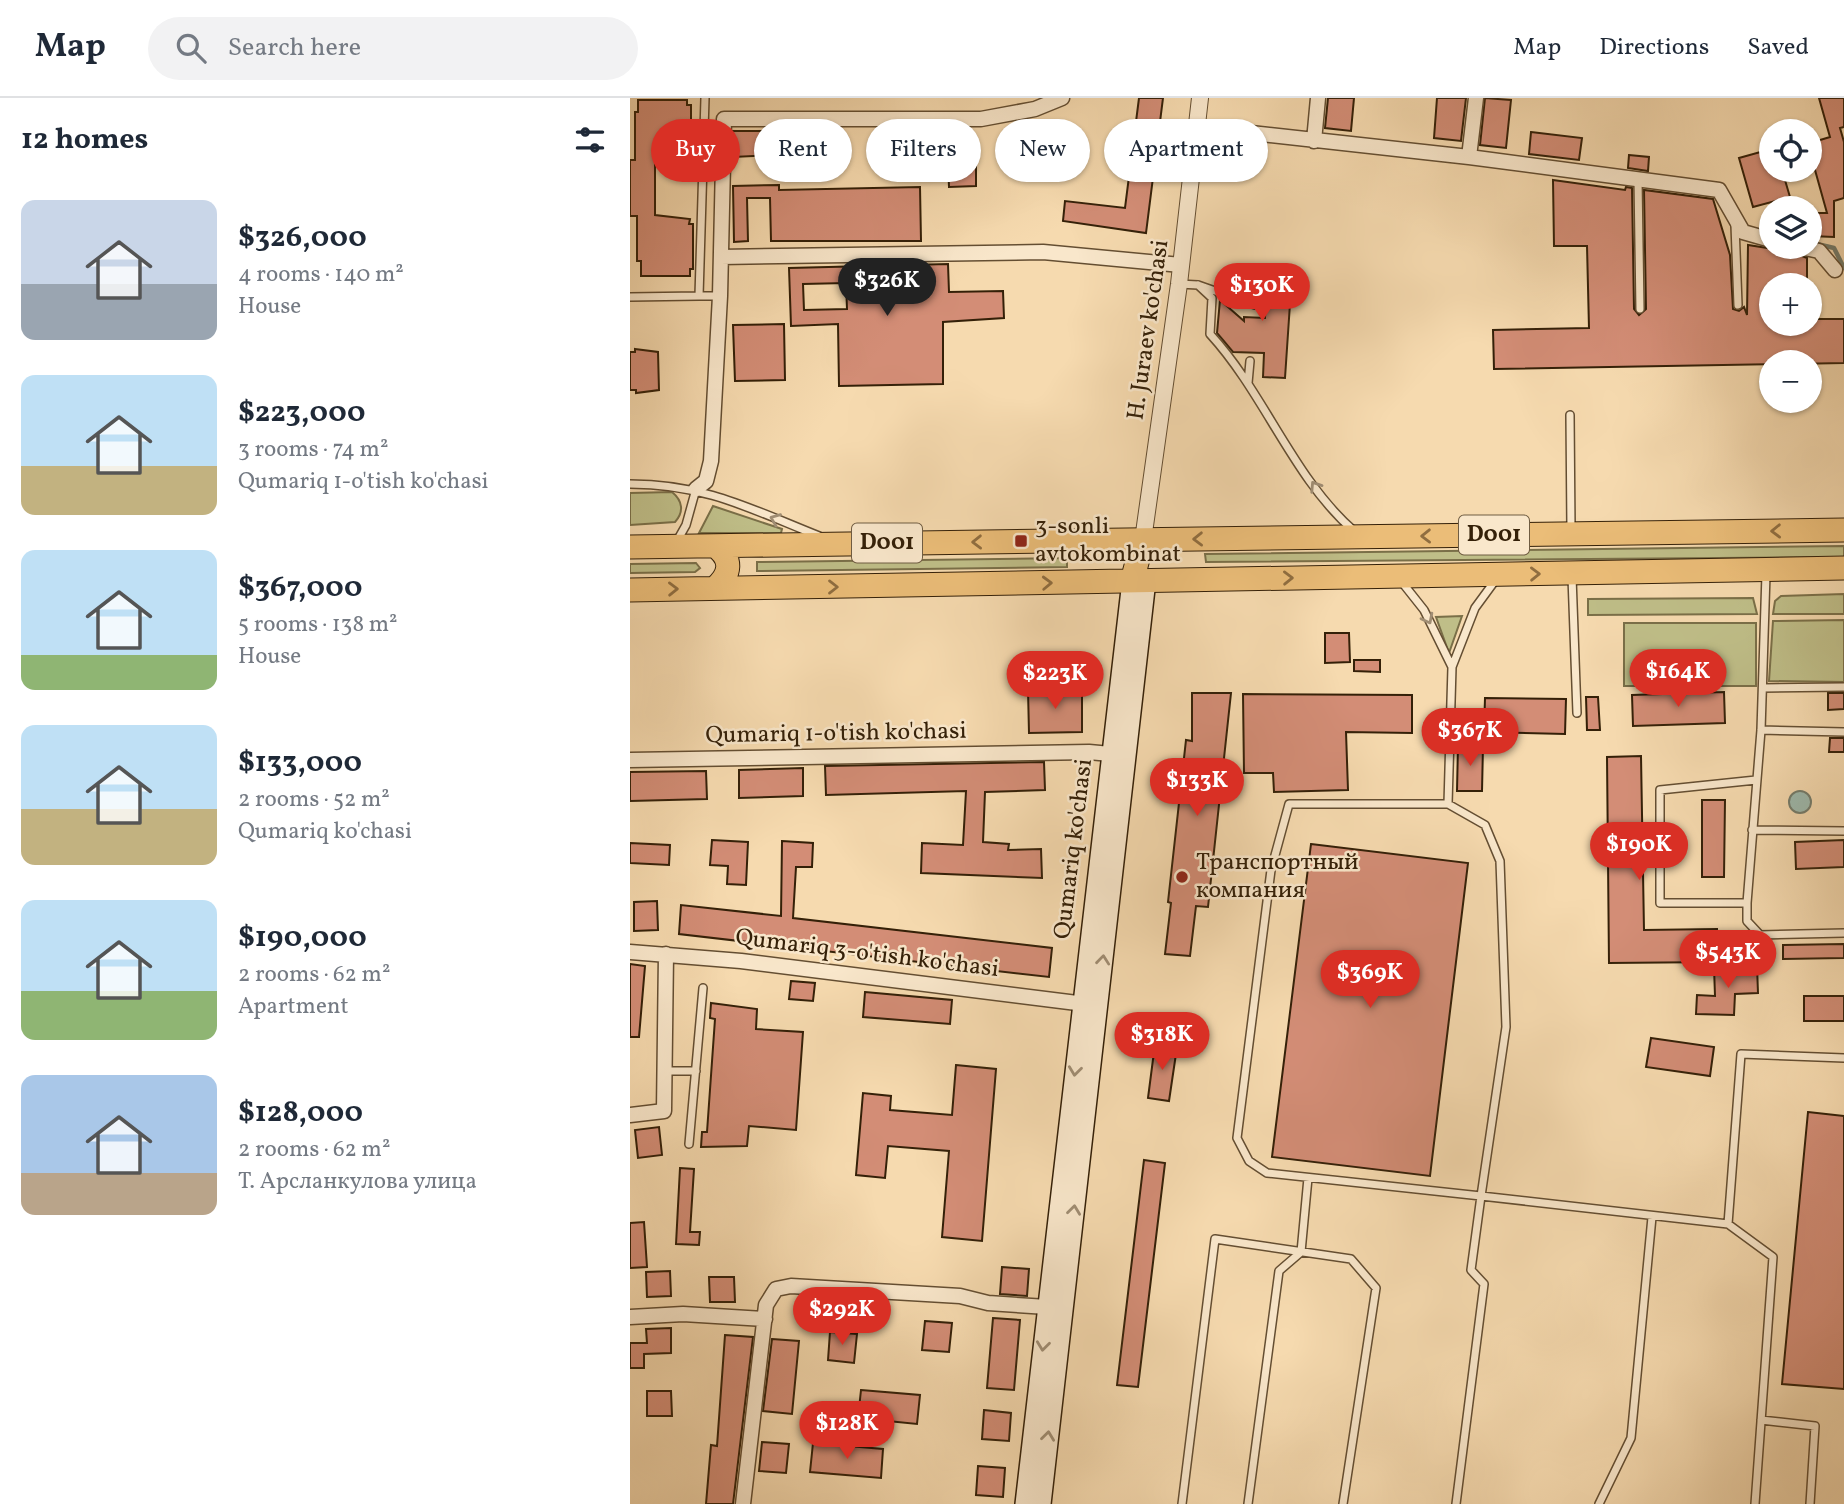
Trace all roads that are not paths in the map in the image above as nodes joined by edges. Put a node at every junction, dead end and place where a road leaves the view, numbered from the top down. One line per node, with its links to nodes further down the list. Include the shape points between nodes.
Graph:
1 (705, 98): 20 (lane)
2 (1062, 98): 15 (street, via 981,119 724,119)
3 (1200, 98): 6 (street, H. Juraev ko'chasi)
4 (1318, 98): 8 (street)
5 (1476, 98): 9 (street)
6 (1199, 119)
7 (1268, 135): 8 (street)
8 (1314, 141): 9 (street)
9 (1469, 157): 10 (street)
10 (1639, 180): 12 (street, via 1719,190); 25 (lane)
11 (1191, 182): 16 (street, H. Juraev ko'chasi)
12 (1735, 218): 13 (street, via 1743,232); 24 (lane)
13 (1759, 237)
14 (1822, 255): 17 (street)
15 (721, 257): 16 (street, via 1043,252); 21 (street)
16 (1181, 265): 18 (street, H. Juraev ko'chasi)
17 (1835, 270)
18 (1179, 284): 19 (lane); 34 (street, H. Juraev ko'chasi)
19 (1198, 285): 23 (lane); 27 (lane, via 1212,298 1210,334)
20 (699, 296): 21 (lane); 22 (lane)
21 (720, 296): 30 (street, via 710,461 706,481)
22 (630, 297)
23 (1255, 305)
24 (1738, 305)
25 (1640, 309)
26 (1250, 361): 27 (lane)
27 (1248, 384): 33 (lane, one-way to 27, via 1331,511)
28 (1570, 415): 32 (lane)
29 (630, 484): 30 (lane)
30 (696, 489): 35 (lane, one-way to 30); 38 (lane)
31 (1844, 530): 32 (highway, D001, one-way to 32)
32 (1571, 534): 33 (highway, D001, one-way to 33)
33 (1360, 537): 34 (highway, D001, one-way to 34)
34 (1143, 540): 35 (highway, D001, one-way to 35); 44 (highway, Qumariq ko'chasi)
35 (839, 544): 36 (highway, D001)
36 (715, 546): 38 (highway, D001); 45 (highway, via 726,556 729,568)
37 (630, 547): 38 (highway, D001)
38 (674, 547)
39 (1844, 568): 40 (highway, D001)
40 (1766, 570): 41 (highway, D001); 49 (lane)
41 (1572, 573): 42 (highway, D001, one-way to 41); 50 (lane)
42 (1500, 574): 43 (highway, D001); 47 (lane, via 1475,608)
43 (1396, 576): 44 (highway, D001, one-way to 43); 47 (lane, one-way to 47, via 1424,610)
44 (1139, 581): 45 (highway, D001, one-way to 44); 53 (main road, Qumariq ko'chasi)
45 (715, 588): 46 (highway, D001, one-way to 45)
46 (630, 590)
47 (1452, 667): 56 (lane)
48 (1844, 687): 49 (lane)
49 (1762, 688): 51 (lane)
50 (1577, 713)
51 (1761, 730): 52 (lane); 55 (lane)
52 (1844, 732)
53 (1119, 755): 54 (street, Qumariq 1-o'tish ko'chasi); 64 (main road, Qumariq ko'chasi)
54 (630, 760)
55 (1756, 780): 57 (lane); 59 (lane, via 1660,790 1660,903)
56 (1448, 804): 70 (lane, via 1289,804 1271,870 1237,1138 1242,1150 1267,1174); 71 (lane, via 1485,825 1500,861 1506,1027)
57 (1752, 830): 58 (lane); 59 (lane)
58 (1844, 831)
59 (1747, 903): 60 (lane, via 1747,921 1760,935)
60 (1844, 933)
61 (630, 952): 62 (street, Qumariq 3-o'tish ko'chasi)
62 (666, 954): 64 (street, Qumariq 3-o'tish ko'chasi); 66 (street)
63 (703, 988): 67 (lane)
64 (1090, 1004): 75 (main road, Qumariq ko'chasi, one-way to 75); 81 (main road, Qumariq ko'chasi, one-way to 64)
65 (1844, 1058): 73 (lane, via 1741,1054)
66 (665, 1071): 67 (lane); 68 (street, via 664,1111)
67 (696, 1071): 69 (lane)
68 (630, 1115)
69 (689, 1144)
70 (1308, 1178): 71 (lane); 74 (lane)
71 (1481, 1196): 72 (lane); 85 (lane, via 1471,1270 1484,1284)
72 (1651, 1217): 73 (lane); 86 (lane, via 1631,1438)
73 (1728, 1224): 78 (lane, via 1773,1257)
74 (1301, 1252): 82 (lane, via 1215,1239); 83 (lane, via 1279,1271); 84 (lane, via 1351,1259 1376,1288)
75 (1047, 1307): 77 (street, via 960,1296 786,1286 772,1293); 80 (main road, Qumariq ko'chasi, one-way to 80)
76 (630, 1317): 77 (street, via 683,1314)
77 (765, 1319): 79 (street)
78 (1761, 1420): 87 (lane); 88 (lane, via 1815,1426)
79 (743, 1504)
80 (1025, 1504)
81 (1041, 1504)
82 (1182, 1504)
83 (1248, 1504)
84 (1343, 1504)
85 (1456, 1504)
86 (1598, 1504)
87 (1755, 1504)
88 (1810, 1504)

